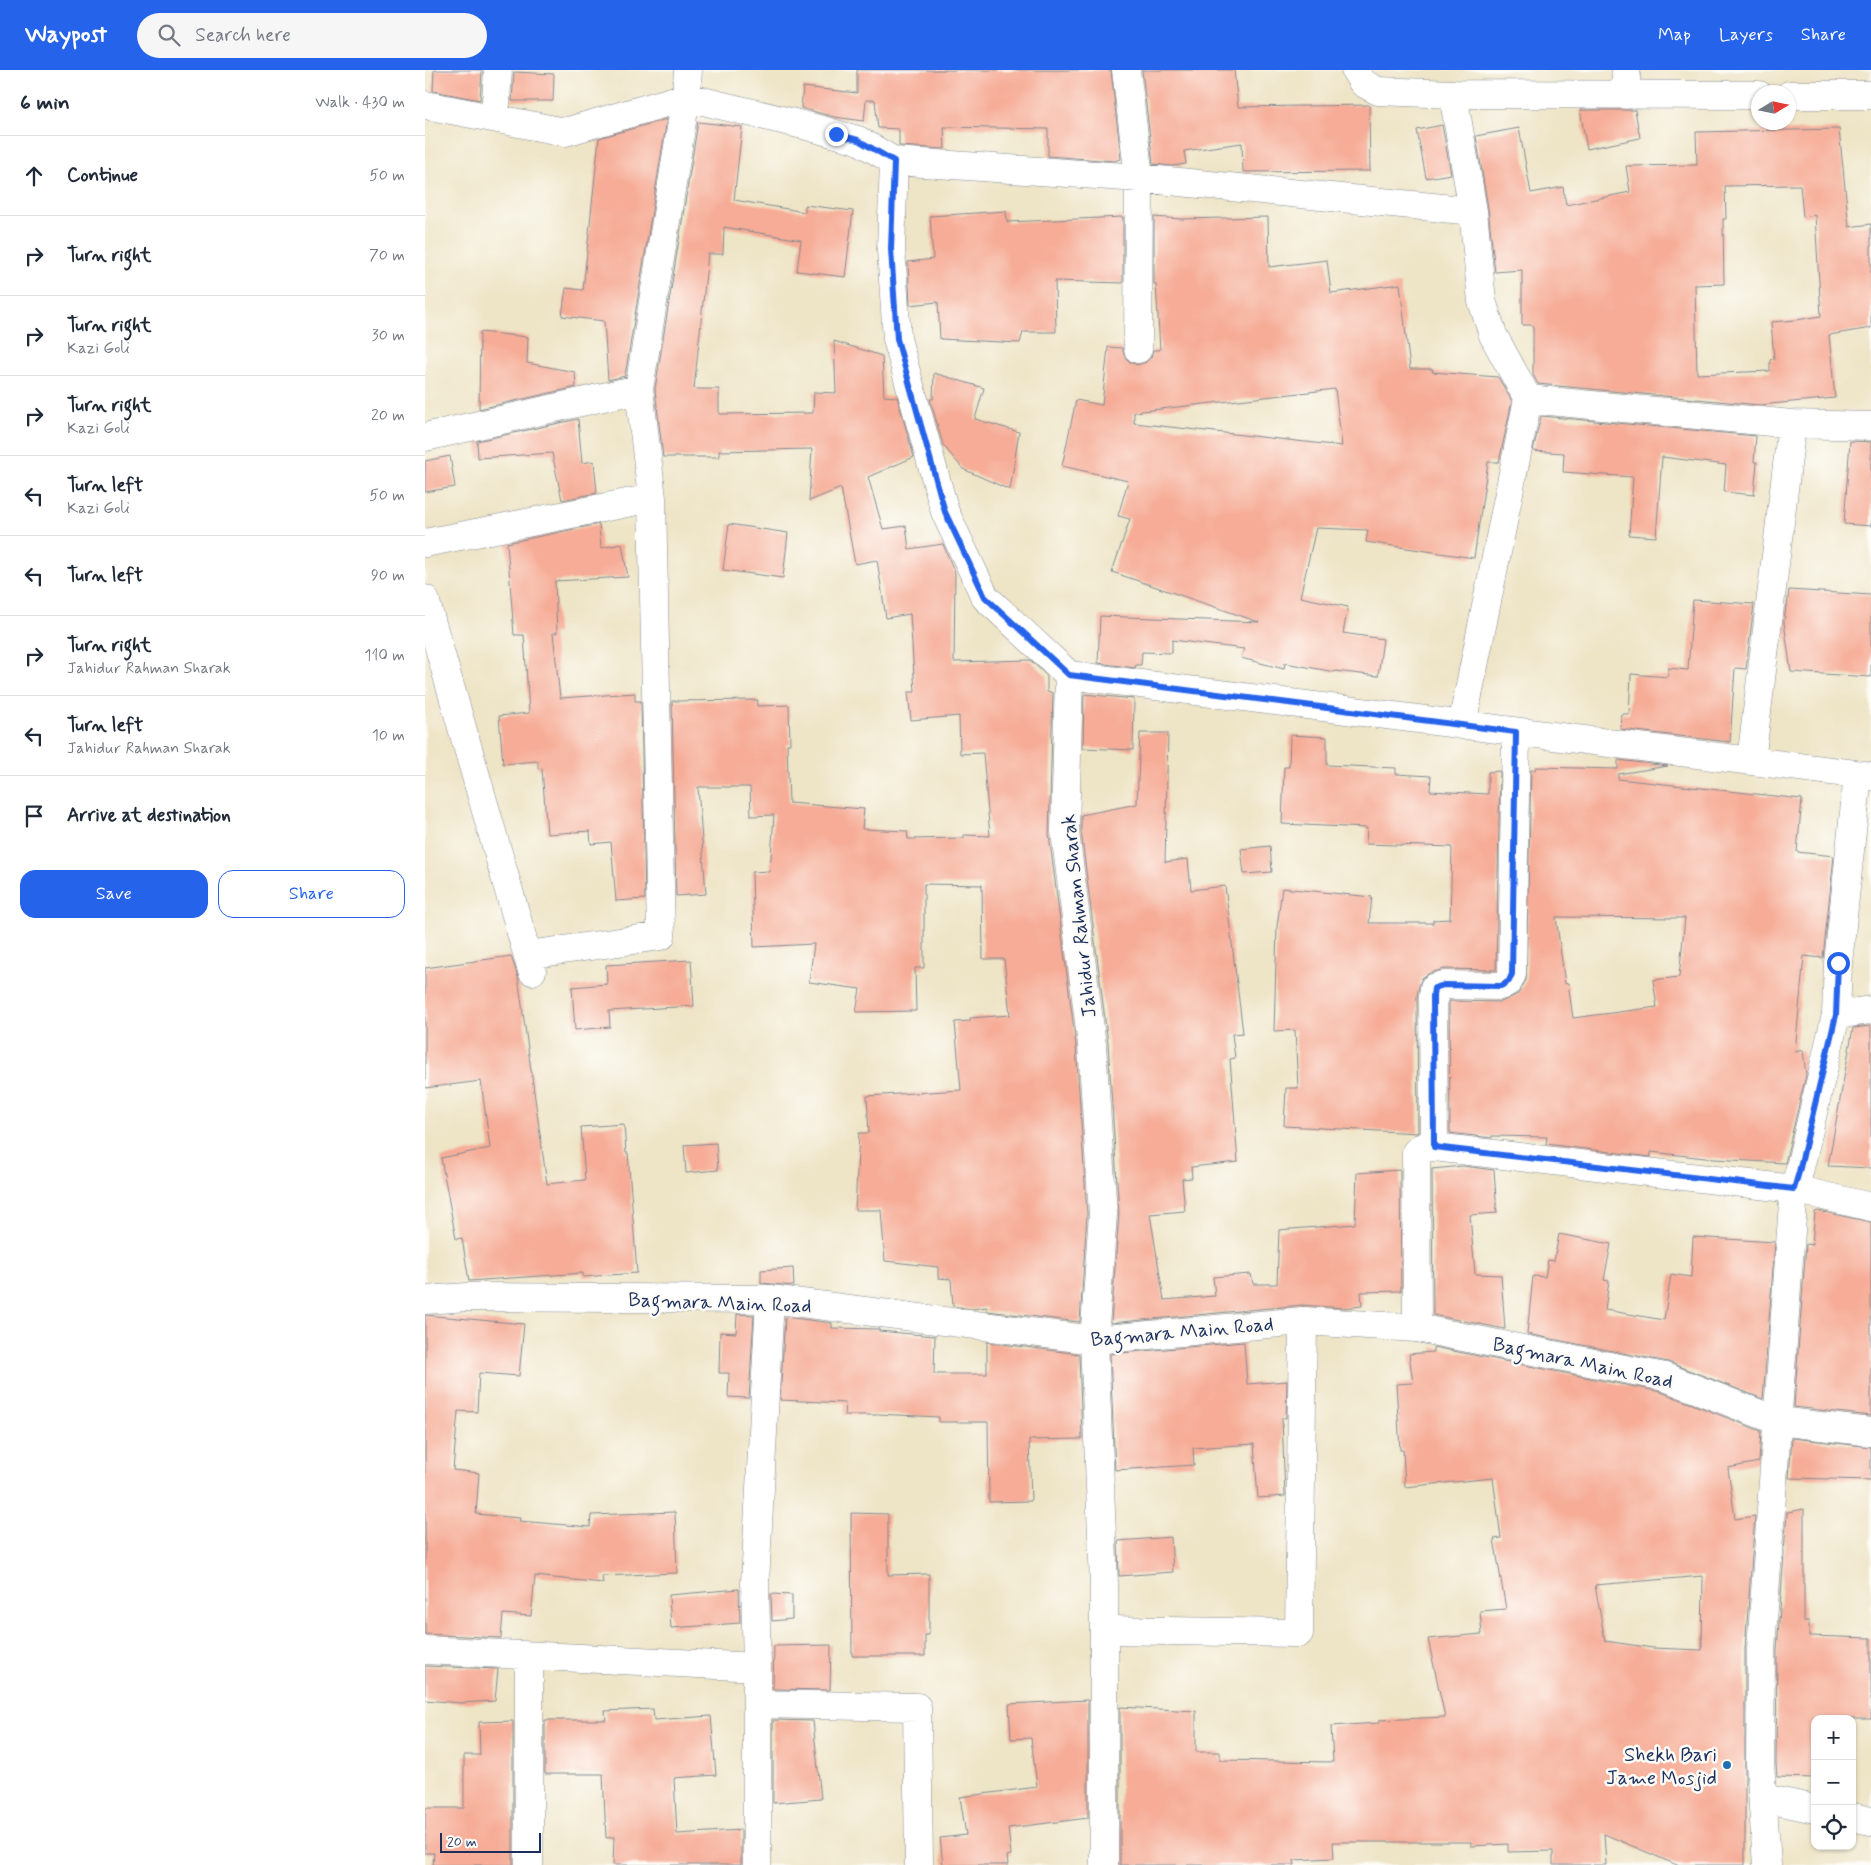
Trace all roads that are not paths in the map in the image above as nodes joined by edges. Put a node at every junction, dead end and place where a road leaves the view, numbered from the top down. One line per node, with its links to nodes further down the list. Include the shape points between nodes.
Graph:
1 (498, 70): 12 (street)
2 (689, 70): 10 (street)
3 (1126, 70): 14 (street)
4 (1355, 70): 6 (street, via 1363,83 1378,91)
5 (1626, 82): 6 (street); 7 (street)
6 (1453, 94): 15 (street)
7 (1751, 94)
8 (1796, 95): 9 (street)
9 (1871, 95)
10 (686, 97): 12 (street, via 565,132); 13 (street, via 858,140); 17 (street)
11 (425, 105): 12 (street)
12 (495, 118)
13 (894, 161): 14 (street); 25 (street, via 891,249 897,339 945,512 985,597)
14 (1139, 178): 15 (street); 16 (street)
15 (1473, 211): 18 (street, via 1482,301 1493,335)
16 (1138, 349)
17 (639, 389): 21 (street); 22 (street)
18 (1528, 399): 19 (street); 26 (street)
19 (1792, 424): 20 (street); 28 (street)
20 (1871, 426)
21 (425, 437)
22 (653, 498): 23 (street); 24 (street, via 661,936 530,963)
23 (425, 543)
24 (425, 599)
25 (1069, 675): 26 (street); 39 (street, Jahidur Rahman Sharak, via 1065,832 1092,1045 1103,1214)
26 (1462, 725): 27 (street)
27 (1516, 732): 28 (street); 32 (street, via 1512,974 1509,981 1501,986 1444,985 1434,988)
28 (1751, 761): 29 (street)
29 (1864, 775): 31 (street, via 1838,963)
30 (1871, 1010): 31 (street)
31 (1836, 1015): 33 (street)
32 (1434, 1147): 33 (street); 38 (street, via 1420,1148 1417,1152)
33 (1794, 1189): 34 (street); 40 (street)
34 (1871, 1208)
35 (770, 1299): 36 (street, Bagmara Main Road, via 467,1297); 39 (street, Bagmara Main Road); 45 (street, via 755,1583)
36 (425, 1300)
37 (1303, 1321): 38 (street, Bagmara Main Road); 39 (street, Bagmara Main Road); 42 (street, via 1299,1633)
38 (1417, 1328): 40 (street, Bagmara Main Road, via 1665,1377)
39 (1094, 1340): 42 (street, Jahidur Rahman Sharak)
40 (1778, 1421): 41 (street, Bagmara Main Road); 47 (street, via 1761,1649 1760,1763)
41 (1871, 1432)
42 (1104, 1630): 54 (street, Jahidur Rahman Sharak)
43 (425, 1650): 44 (street)
44 (529, 1656): 45 (street); 51 (street)
45 (757, 1667): 46 (street)
46 (757, 1704): 52 (street); 53 (street, via 917,1707)
47 (1763, 1798): 48 (street); 55 (street)
48 (1811, 1808)
49 (1856, 1818): 50 (street)
50 (1871, 1821)
51 (529, 1865)
52 (757, 1865)
53 (919, 1865)
54 (1105, 1865)
55 (1767, 1865)

